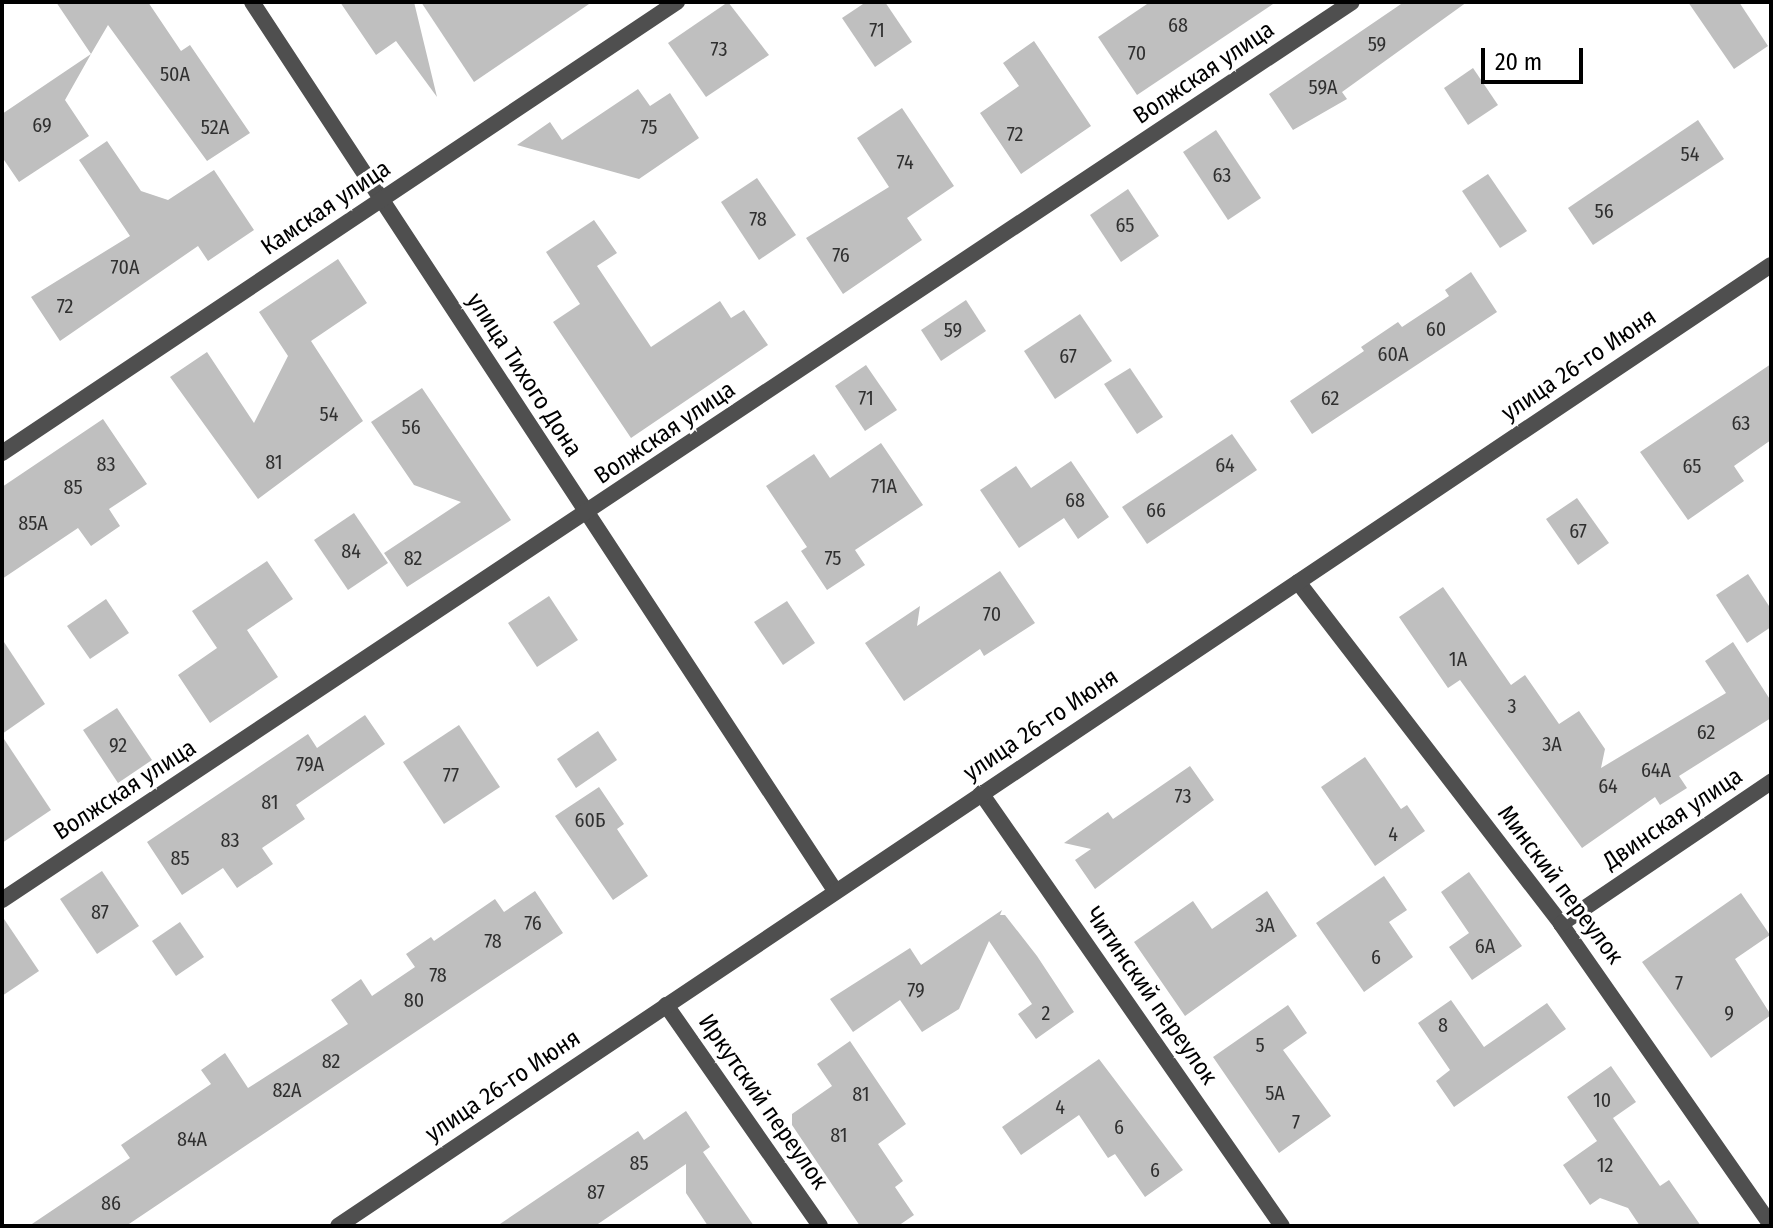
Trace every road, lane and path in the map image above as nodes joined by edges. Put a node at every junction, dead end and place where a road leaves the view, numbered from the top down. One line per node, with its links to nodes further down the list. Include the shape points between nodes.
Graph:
1 (252, 2): 4 (street, улица Тихого Дона)
2 (677, 2): 4 (street, Камская улица)
3 (1352, 2): 7 (street, Волжская улица)
4 (383, 198): 6 (street, Камская улица); 7 (street, улица Тихого Дона)
5 (1771, 265): 8 (street, улица 26-го Июня)
6 (2, 453)
7 (585, 516): 11 (street, улица Тихого Дона); 12 (street, Волжская улица)
8 (1298, 582): 10 (street, улица 26-го Июня); 13 (street, Минский переулок)
9 (1771, 782): 13 (street, Двинская улица)
10 (981, 793): 11 (street, улица 26-го Июня); 18 (street, Читинский переулок)
11 (836, 892): 14 (street, улица 26-го Июня)
12 (2, 900)
13 (1561, 924): 16 (street, Минский переулок)
14 (666, 1005): 15 (street, улица 26-го Июня); 17 (street, Иркутский переулок)
15 (341, 1225)
16 (1771, 1225)
17 (820, 1226)
18 (1282, 1226)

